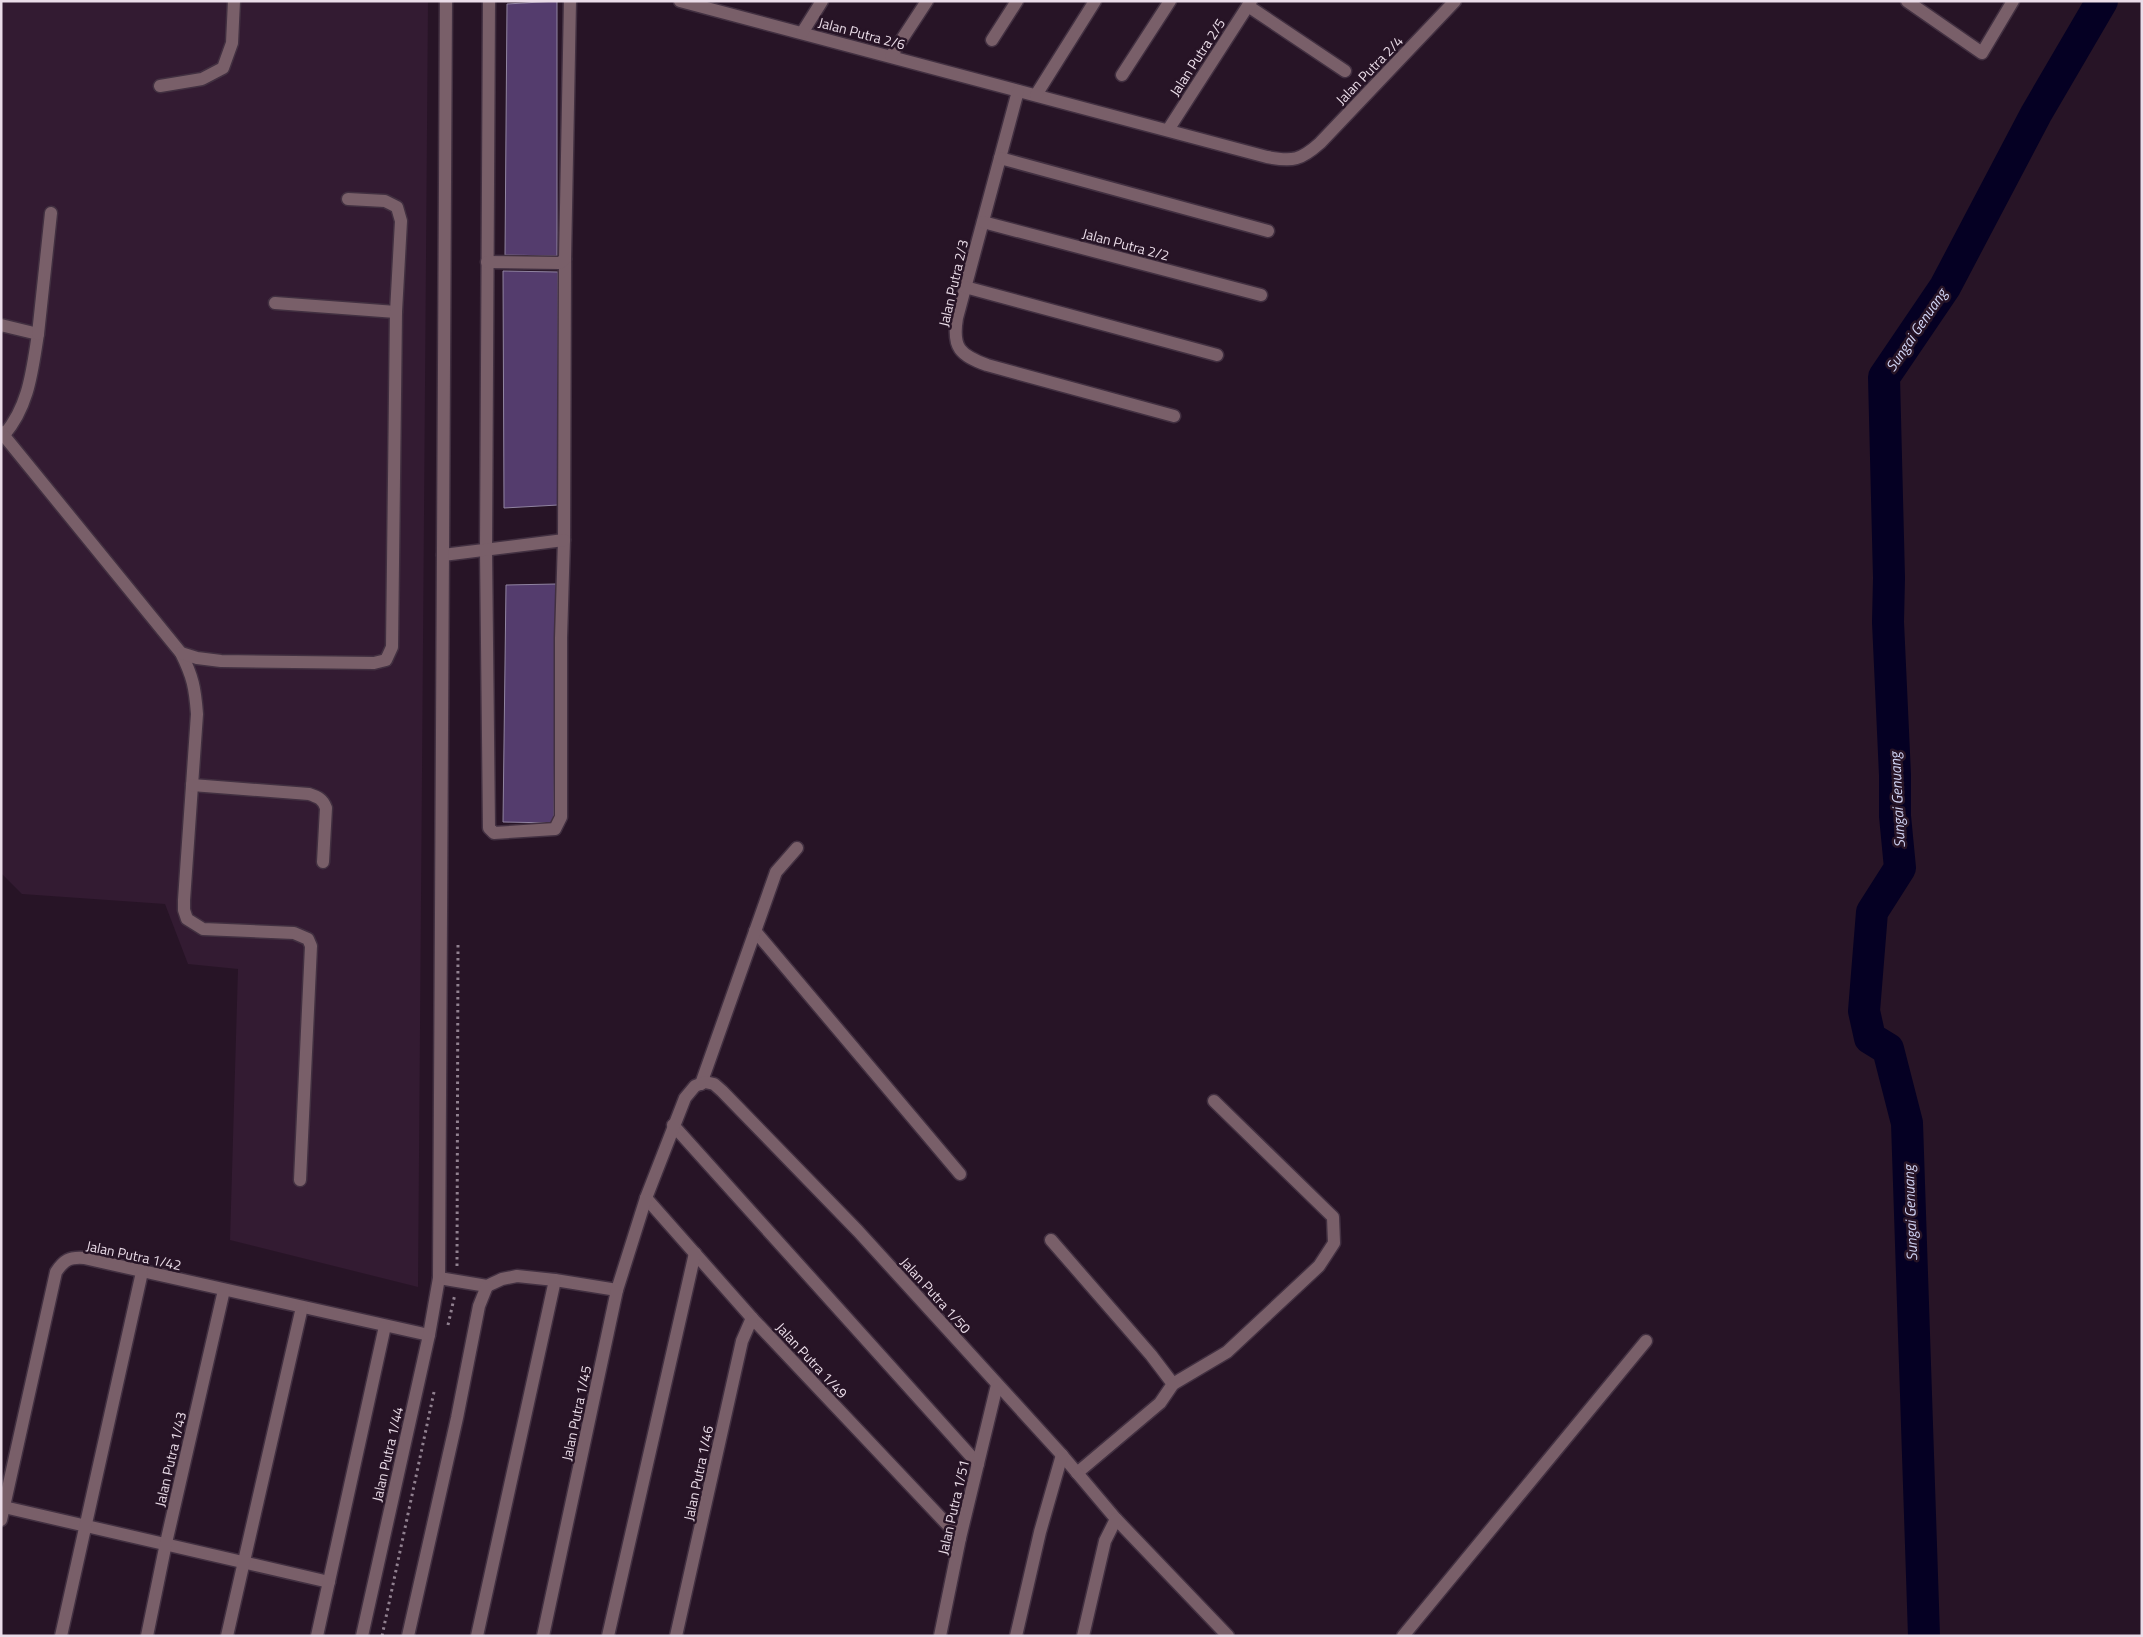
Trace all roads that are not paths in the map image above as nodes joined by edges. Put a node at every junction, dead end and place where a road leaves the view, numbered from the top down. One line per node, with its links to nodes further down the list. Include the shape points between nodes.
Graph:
1 (234, 1): 21 (street, via 232,43 223,68 202,79)
2 (446, 1): 44 (street, Jalan Putra 1/44)
3 (489, 1): 32 (street)
4 (570, 1): 31 (street)
5 (680, 1): 15 (street, Jalan Putra 2/6)
6 (822, 1): 16 (street)
7 (927, 1): 18 (street)
8 (1017, 1): 17 (street)
9 (1095, 1): 23 (street)
10 (1170, 1): 20 (street)
11 (1454, 1): 25 (street, Jalan Putra 2/4)
12 (1907, 1): 13 (street, via 1982,53)
13 (2013, 1)
14 (1249, 4): 19 (street); 24 (street, Jalan Putra 2/5)
15 (722, 6): 16 (street, Jalan Putra 2/6)
16 (802, 33): 18 (street, Jalan Putra 2/6)
17 (992, 40)
18 (891, 56): 22 (street, Jalan Putra 2/6)
19 (1345, 70)
20 (1122, 75)
21 (160, 86)
22 (1018, 91): 23 (street, Jalan Putra 2/6); 26 (street, Jalan Putra 2/3)
23 (1036, 95): 24 (street, Jalan Putra 2/6)
24 (1168, 130): 25 (street, Jalan Putra 2/6, via 1279,159)
25 (1303, 157)
26 (1000, 158): 29 (street, Jalan Putra 2/3); 30 (street)
27 (348, 199): 36 (street, via 385,201 397,207 401,221)
28 (51, 214): 38 (street)
29 (983, 222): 33 (street, Jalan Putra 2/3); 34 (street, Jalan Putra 2/2)
30 (1268, 231)
31 (565, 259): 32 (street, via 560,263); 42 (street)
32 (487, 262): 43 (street)
33 (965, 287): 39 (street); 40 (street, Jalan Putra 2/3, via 955,330 959,350 965,356 987,365)
34 (1261, 295)
35 (275, 303): 36 (street)
36 (396, 312): 45 (street, via 392,647 386,660 374,663 221,661)
37 (1, 325): 38 (street)
38 (38, 334): 41 (street, via 26,397 16,421)
39 (1217, 355)
40 (1174, 416)
41 (2, 433): 45 (street)
42 (564, 540): 43 (street); 43 (street, via 560,817 555,829 494,834 489,828)
43 (486, 550): 44 (street)
44 (442, 555): 59 (street, Jalan Putra 1/44)
45 (181, 653): 46 (street, via 195,686 197,714)
46 (192, 785): 48 (street, via 318,797 326,808); 54 (street, via 184,900 187,919 202,929 294,933 308,939 311,946)
47 (797, 848): 49 (street, via 776,872)
48 (323, 862)
49 (755, 931): 50 (street); 53 (street)
50 (701, 1084): 52 (street, via 685,1098); 70 (street, Jalan Putra 1/50, via 714,1084 722,1091 858,1231)
51 (1214, 1101): 69 (street, via 1332,1217 1334,1243 1319,1266 1227,1352)
52 (673, 1125): 55 (street); 72 (street)
53 (960, 1174)
54 (300, 1180)
55 (646, 1198): 57 (street, Jalan Putra 1/49); 63 (street, Jalan Putra 1/45)
56 (1051, 1240): 69 (street)
57 (695, 1253): 65 (street, Jalan Putra 1/49); 90 (street)
58 (142, 1272): 62 (street, Jalan Putra 1/42); 74 (street, Jalan Putra 1/42, via 72,1258 63,1261 56,1272); 76 (street)
59 (439, 1278): 61 (street); 67 (street, Jalan Putra 1/44)
60 (555, 1280): 61 (street, via 517,1276); 63 (street); 88 (street)
61 (487, 1286): 87 (street)
62 (224, 1290): 64 (street, Jalan Putra 1/42); 78 (street, Jalan Putra 1/43)
63 (617, 1290): 89 (street, Jalan Putra 1/45)
64 (302, 1307): 66 (street, Jalan Putra 1/42); 79 (street)
65 (752, 1318): 77 (street, Jalan Putra 1/49); 91 (street, Jalan Putra 1/46, via 742,1341)
66 (384, 1326): 67 (street, Jalan Putra 1/42); 80 (street, Jalan Putra 1/44)
67 (429, 1335): 86 (street, Jalan Putra 1/44)
68 (1646, 1341): 96 (street)
69 (1173, 1384): 73 (street, via 1160,1404)
70 (998, 1385): 71 (street, Jalan Putra 1/50); 72 (street, Jalan Putra 1/51)
71 (1062, 1454): 73 (street, Jalan Putra 1/50); 93 (street)
72 (978, 1464): 77 (street, Jalan Putra 1/51)
73 (1077, 1473): 75 (street, Jalan Putra 1/50)
74 (3, 1514): 76 (street)
75 (1116, 1519): 81 (street, Jalan Putra 1/50); 94 (street, via 1105,1541)
76 (86, 1525): 78 (street); 82 (street)
77 (960, 1538): 92 (street, Jalan Putra 1/51)
78 (166, 1543): 79 (street); 83 (street, Jalan Putra 1/43)
79 (244, 1561): 80 (street); 84 (street)
80 (329, 1582): 85 (street, Jalan Putra 1/44)
81 (1218, 1631): 95 (street, Jalan Putra 1/50)
82 (61, 1636)
83 (147, 1636)
84 (227, 1636)
85 (317, 1636)
86 (362, 1636)
87 (408, 1636)
88 (477, 1636)
89 (543, 1636)
90 (608, 1636)
91 (676, 1636)
92 (940, 1636)
93 (1016, 1636)
94 (1083, 1636)
95 (1228, 1636)
96 (1403, 1636)

